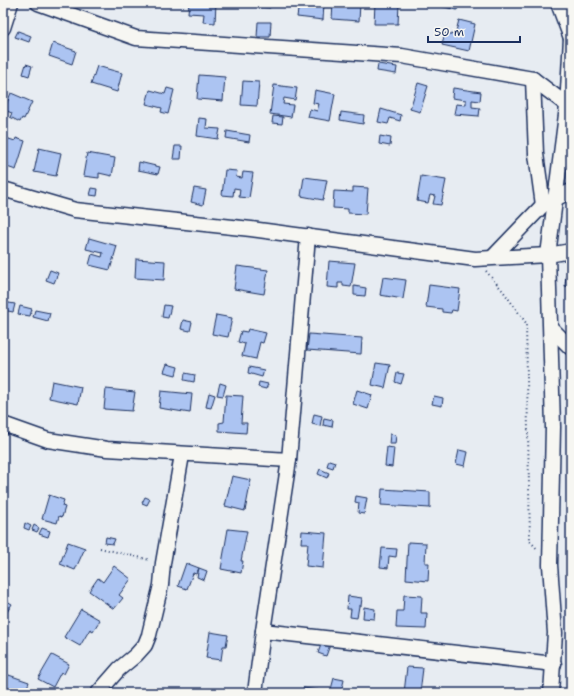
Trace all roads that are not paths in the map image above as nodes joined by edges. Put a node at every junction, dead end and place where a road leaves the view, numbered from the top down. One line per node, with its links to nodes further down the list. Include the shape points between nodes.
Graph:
1 (11, 3): 4 (street)
2 (38, 3): 6 (street, via 136,38 402,56)
3 (558, 3): 5 (street)
4 (3, 28)
5 (571, 38): 7 (street)
6 (533, 79): 7 (street); 11 (street, via 536,154)
7 (569, 107): 10 (street)
8 (3, 189): 12 (street, via 75,210)
9 (571, 191): 10 (street)
10 (556, 197): 11 (street); 14 (street)
11 (543, 205): 15 (street)
12 (308, 236): 15 (street, via 475,259); 20 (street)
13 (571, 252): 14 (street)
14 (548, 255): 15 (street); 16 (street)
15 (493, 257)
16 (551, 328): 17 (street); 22 (street, via 553,427 550,565 555,632)
17 (571, 348)
18 (4, 426): 19 (street, via 48,440 107,449)
19 (182, 455): 20 (street); 23 (street, via 161,585 145,645)
20 (289, 460): 21 (street)
21 (263, 631): 22 (street); 24 (street)
22 (554, 664): 25 (street)
23 (98, 693)
24 (255, 693)
25 (550, 693)

